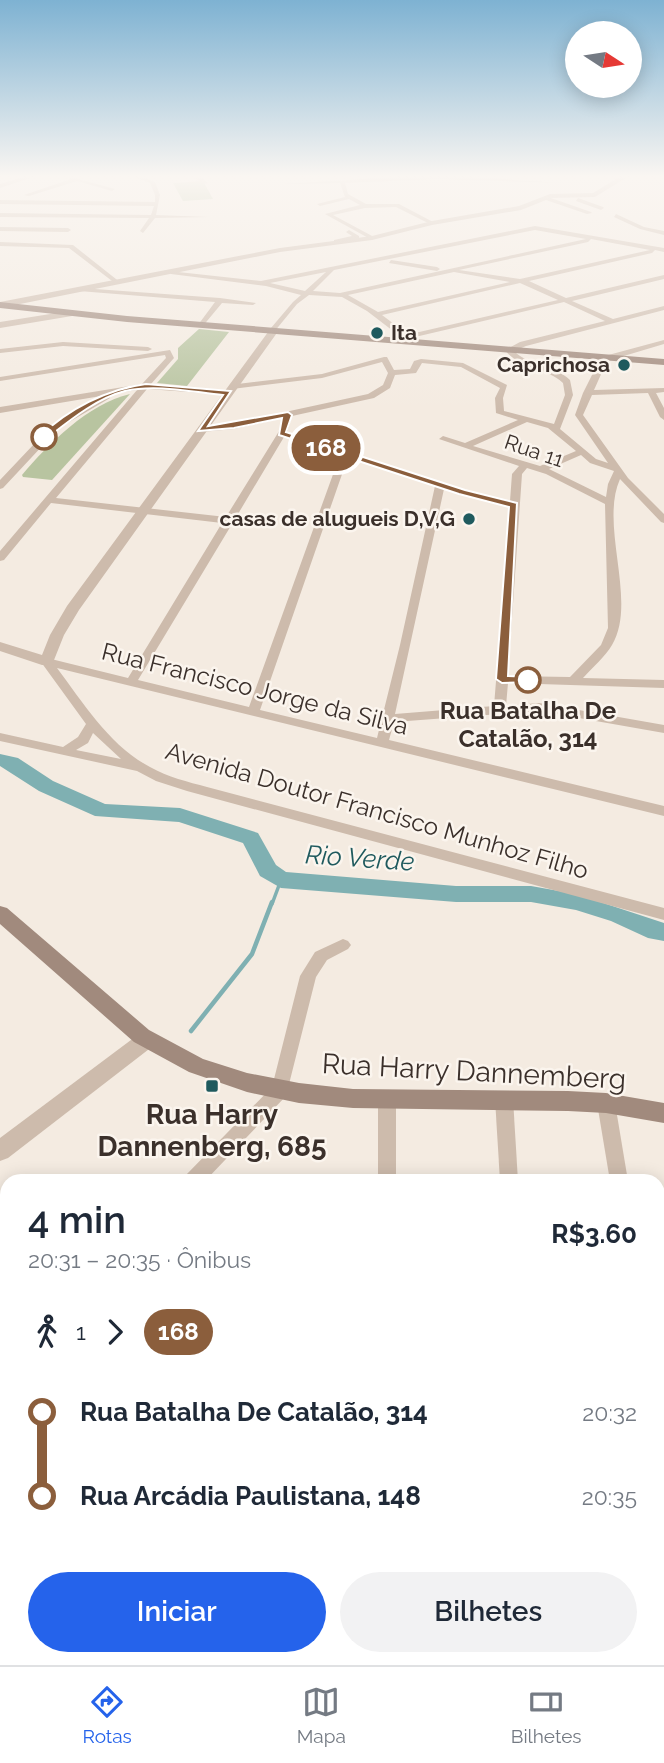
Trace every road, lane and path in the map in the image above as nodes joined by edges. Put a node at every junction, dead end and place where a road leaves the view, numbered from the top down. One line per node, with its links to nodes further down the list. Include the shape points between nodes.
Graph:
1 (83, 254): 13 (street)
2 (265, 254): 9 (street)
3 (414, 254): 6 (street)
4 (523, 254): 8 (street)
5 (642, 254): 11 (street)
6 (383, 260): 7 (street); 8 (street)
7 (332, 268): 12 (street); 16 (street)
8 (447, 270): 11 (street); 15 (street)
9 (171, 272): 12 (street); 13 (street)
10 (664, 277): 18 (street)
11 (522, 281): 18 (street); 25 (street)
12 (260, 283): 16 (street)
13 (118, 284): 14 (street)
14 (81, 290): 17 (street); 19 (street)
15 (339, 295): 16 (street); 25 (street)
16 (304, 296): 30 (street)
17 (22, 300): 21 (street); 22 (street)
18 (567, 300): 25 (street, via 415,335 400,332); 27 (street)
19 (218, 303): 20 (street); 23 (street); 29 (street)
20 (253, 303)
21 (0, 305): 22 (main road)
22 (11, 307): 26 (main road)
23 (241, 307)
24 (664, 308): 27 (street)
25 (377, 314)
26 (54, 315): 28 (street); 29 (main road)
27 (612, 321): 32 (street)
28 (0, 325)
29 (202, 325): 30 (main road)
30 (274, 330): 32 (main road); 41 (street)
31 (664, 342): 35 (street)
32 (510, 349): 35 (main road); 50 (street, via 511,355 551,369 566,382 569,395)
33 (0, 351): 34 (street, via 78,344)
34 (167, 352): 38 (street); 39 (street, via 169,362)
35 (607, 358): 36 (main road); 44 (street, via 600,363)
36 (664, 362)
37 (392, 373): 41 (street, via 384,359 322,376); 46 (street, via 387,386 376,394); 48 (street, via 413,371 424,361 463,365 504,387 500,413)
38 (0, 379)
39 (146, 386): 40 (street); 41 (street); 61 (street)
40 (121, 389): 45 (street); 60 (street, via 56,426)
41 (230, 390): 49 (street)
42 (651, 390): 43 (street); 44 (street); 47 (street)
43 (664, 390)
44 (587, 394): 58 (street, via 579,417)
45 (0, 410)
46 (288, 415): 49 (street); 51 (street)
47 (664, 417)
48 (525, 420): 50 (street); 53 (street)
49 (201, 429): 64 (street)
50 (556, 429): 54 (street)
51 (282, 433): 55 (street); 66 (street)
52 (443, 439): 53 (street, Rua 11)
53 (465, 446): 56 (street, Rua 11)
54 (581, 452): 57 (street); 58 (street)
55 (345, 455): 59 (street); 77 (street)
56 (525, 464): 57 (street, Rua 11); 63 (street, via 517,474)
57 (542, 469): 62 (street, Rua 11)
58 (617, 470): 62 (street); 65 (street)
59 (440, 485): 63 (street); 78 (street)
60 (0, 486)
61 (49, 500): 64 (street); 67 (street)
62 (611, 503): 72 (street, via 614,628 606,646)
63 (514, 505): 70 (street)
64 (142, 510): 66 (street); 69 (street, via 64,624)
65 (664, 520)
66 (231, 521): 73 (street)
67 (0, 558)
68 (0, 646): 69 (street, Rua Francisco Jorge da Silva)
69 (47, 662): 73 (street, Rua Francisco Jorge da Silva); 79 (street, Avenida Doutor Francisco Munhoz Filho)
70 (502, 679): 71 (street); 76 (street)
71 (538, 680): 72 (street); 75 (street)
72 (573, 681): 74 (street)
73 (131, 682): 77 (street, Rua Francisco Jorge da Silva)
74 (664, 684)
75 (539, 707): 76 (street); 80 (street)
76 (500, 708): 78 (street)
77 (253, 712): 82 (street, Rua Francisco Jorge da Silva)
78 (388, 718): 82 (street)
79 (92, 726): 83 (street, via 83,740); 84 (street, Avenida Doutor Francisco Munhoz Filho)
80 (664, 729)
81 (0, 737): 83 (street)
82 (382, 743): 85 (street, Rua Francisco Jorge da Silva)
83 (65, 751): 84 (street)
84 (139, 767): 87 (street, Avenida Doutor Francisco Munhoz Filho, via 249,803)
85 (664, 811)
86 (0, 913): 89 (main road, Rua Harry Dannemberg)
87 (664, 914)
88 (343, 945): 90 (street, via 321,956 308,976)
89 (146, 1040): 90 (main road, Rua Harry Dannemberg, via 220,1074); 95 (street)
90 (281, 1091): 92 (main road, Rua Harry Dannemberg); 96 (street)
91 (504, 1098): 92 (main road, Rua Harry Dannemberg); 93 (main road, Rua Harry Dannemberg); 98 (street)
92 (387, 1099): 97 (street)
93 (606, 1103): 94 (main road, Rua Harry Dannemberg); 99 (street)
94 (664, 1113)
95 (0, 1151)
96 (200, 1174)
97 (387, 1174)
98 (509, 1174)
99 (618, 1174)

